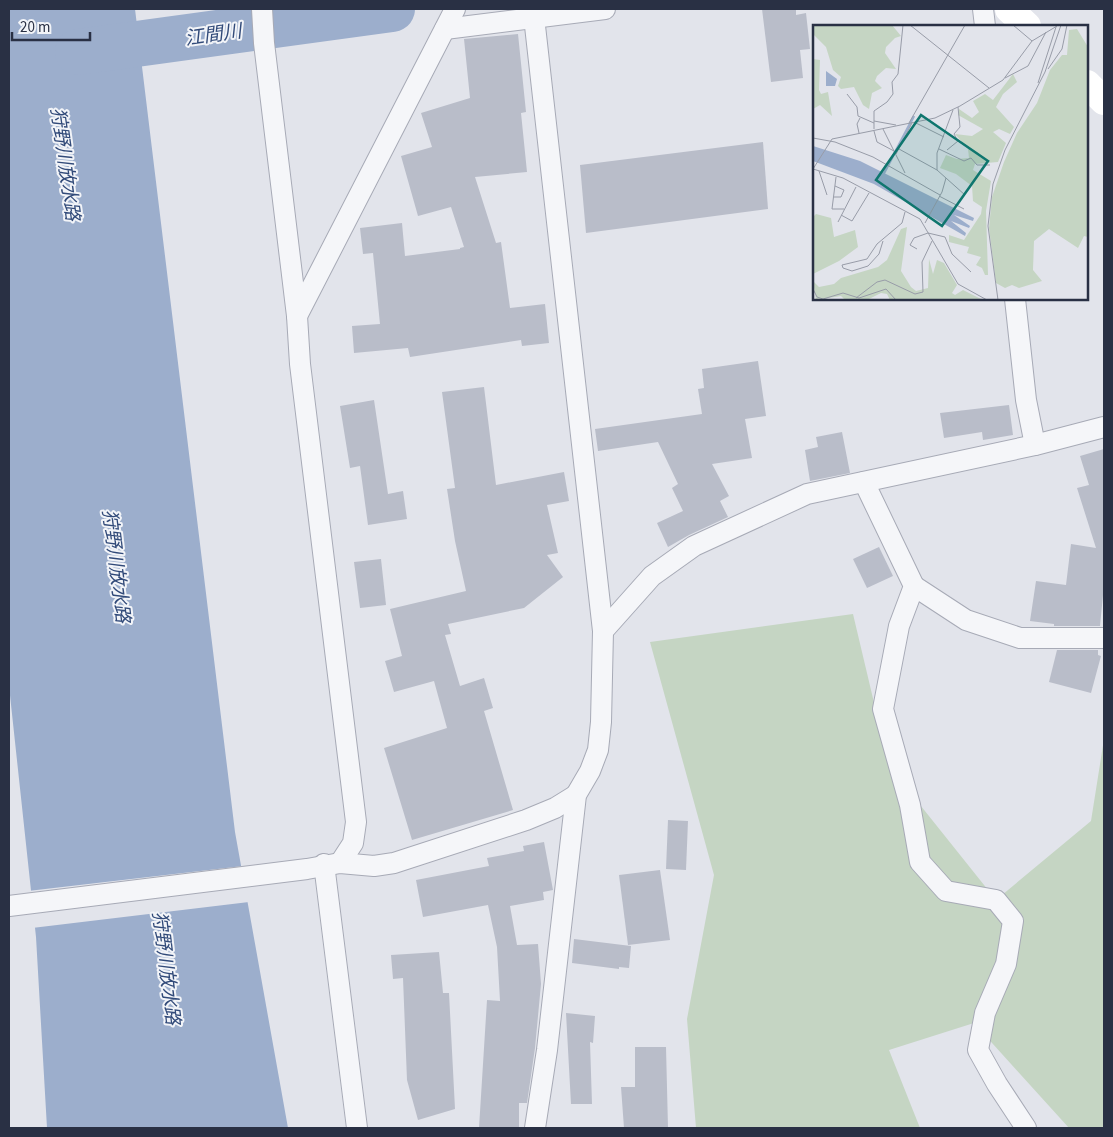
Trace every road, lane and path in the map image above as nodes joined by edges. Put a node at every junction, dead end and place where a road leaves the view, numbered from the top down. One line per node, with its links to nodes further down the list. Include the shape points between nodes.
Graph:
1 (262, 9): 12 (street)
2 (605, 9): 5 (street)
3 (983, 9): 7 (street)
4 (1009, 9): 8 (main road)
5 (534, 17): 6 (street); 17 (street)
6 (450, 19): 12 (street)
7 (985, 25)
8 (1026, 25)
9 (1088, 85): 10 (main road)
10 (1104, 101)
11 (1015, 300): 14 (street, via 1026,400)
12 (297, 316): 20 (street, via 356,822 353,843)
13 (1104, 427): 14 (street)
14 (1035, 445): 15 (street)
15 (864, 482): 16 (street); 17 (street, via 807,494 694,546 652,576)
16 (914, 586): 18 (street, via 966,620 1020,638); 24 (street, via 899,626 883,709 910,805 920,862 946,891 996,900 1014,921 1006,964 985,1013 978,1050)
17 (603, 631): 19 (street, via 598,750)
18 (1104, 638)
19 (576, 795): 20 (street, via 526,820 394,863); 23 (street)
20 (323, 865): 21 (street); 22 (street)
21 (9, 906)
22 (357, 1128)
23 (535, 1128)
24 (1026, 1128)

